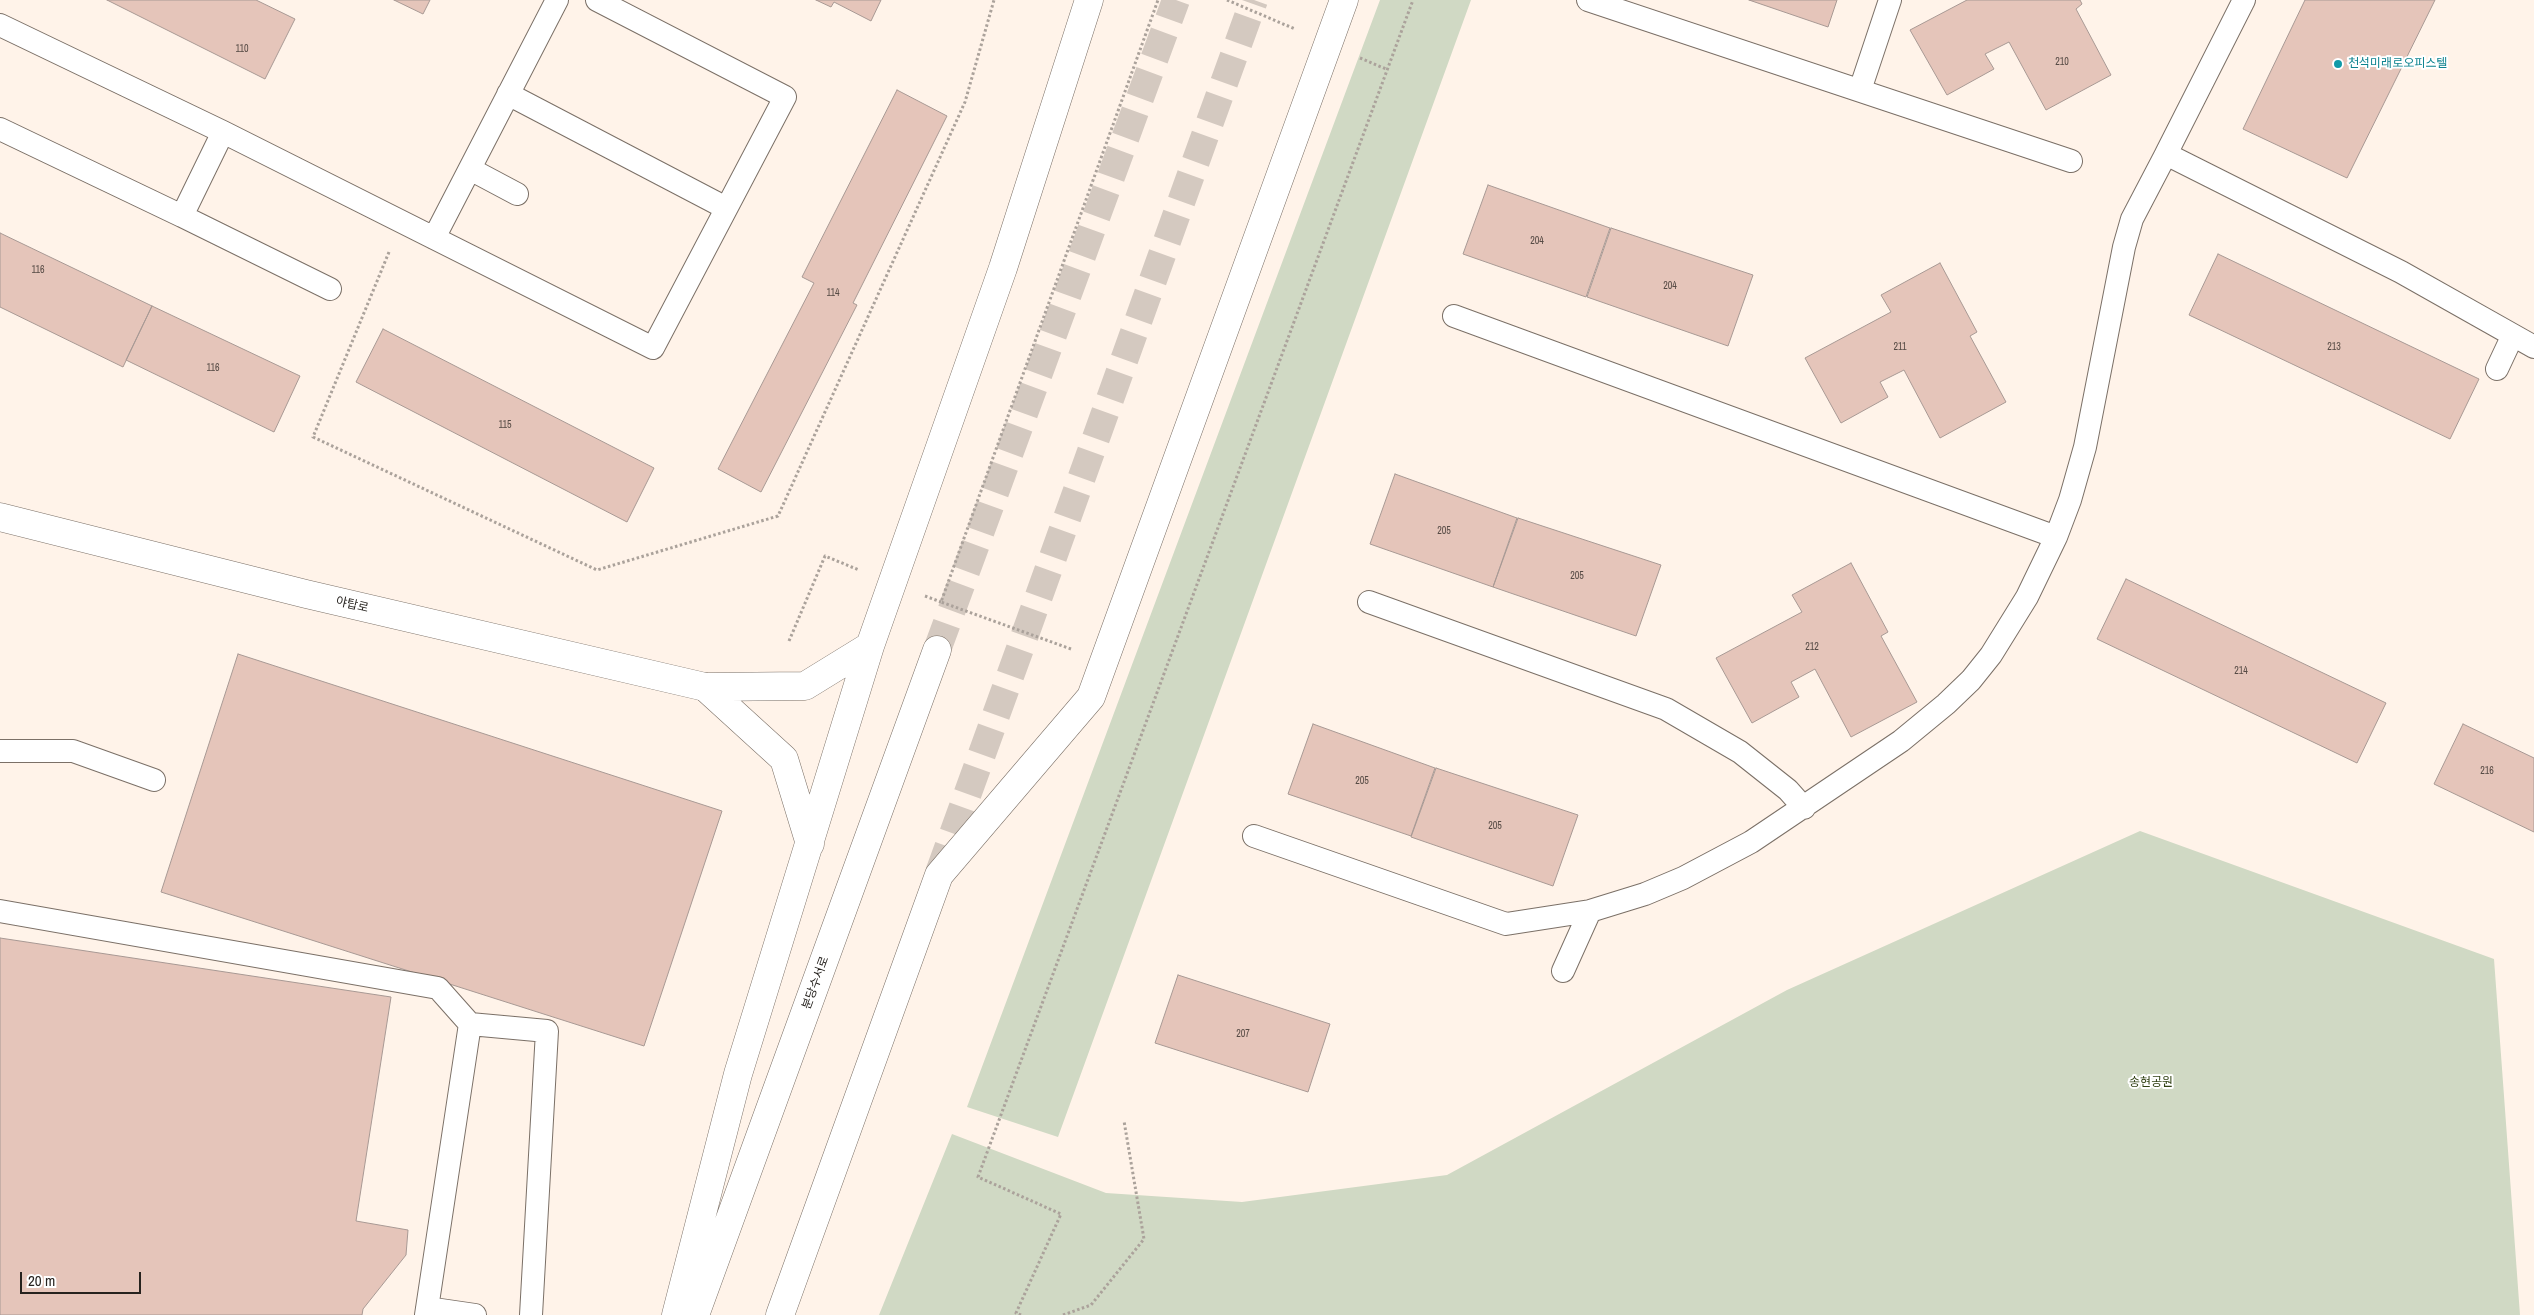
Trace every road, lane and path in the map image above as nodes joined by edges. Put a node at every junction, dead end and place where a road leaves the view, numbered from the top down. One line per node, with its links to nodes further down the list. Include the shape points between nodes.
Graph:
1 (556, 0): 14 (lane)
2 (597, 0): 21 (lane, via 785,97)
3 (1088, 0): 35 (main road, via 1003,268)
4 (1158, 0): 33 (path, via 941,602 1071,649)
5 (1344, 0): 53 (main road, via 1091,697 939,875)
6 (1413, 0): 54 (path, via 978,1177 1061,1214 1016,1312)
7 (1588, 0): 13 (lane)
8 (1890, 0): 13 (lane)
9 (2244, 0): 17 (lane)
10 (1300, 23): 12 (path)
11 (0, 25): 16 (lane)
12 (1297, 30)
13 (1860, 90): 18 (lane)
14 (508, 94): 19 (lane); 21 (lane)
15 (0, 129): 22 (lane)
16 (223, 132): 22 (lane); 23 (lane)
17 (2166, 154): 26 (lane, via 2401,272); 30 (lane, via 2132,219 2124,246 2085,447)
18 (2071, 161)
19 (470, 169): 20 (lane); 23 (lane)
20 (517, 194)
21 (726, 208): 23 (lane, via 653,348)
22 (182, 216): 24 (lane)
23 (434, 238)
24 (330, 289)
25 (1454, 316): 30 (lane)
26 (2512, 337): 27 (lane); 28 (lane)
27 (2534, 347)
28 (2497, 369)
29 (0, 517): 37 (main road, 야탑로, via 306,594)
30 (2056, 538): 40 (lane, via 2027,597 1991,655 1971,680 1901,741)
31 (866, 572): 34 (path, via 824,556)
32 (1369, 602): 40 (lane, via 1666,709 1740,752 1788,790)
33 (1075, 640)
34 (789, 641)
35 (870, 646): 37 (main road, 야탑로, via 805,686); 42 (main road)
36 (937, 650): 52 (main road, 분당수서로)
37 (705, 687): 42 (main road, via 784,759)
38 (0, 750): 39 (lane, via 73,751)
39 (154, 780)
40 (1804, 808): 44 (lane, via 1751,842 1684,878)
41 (1254, 836): 44 (lane, via 1506,924)
42 (810, 844): 51 (main road, via 738,1074)
43 (0, 911): 46 (lane, via 438,988)
44 (1590, 911): 45 (lane)
45 (1563, 971)
46 (470, 1024): 48 (lane); 50 (lane, via 548,1031)
47 (1124, 1121): 55 (path, via 1144,1239 1091,1305)
48 (427, 1312): 49 (lane)
49 (475, 1315)
50 (531, 1315)
51 (676, 1315)
52 (695, 1315)
53 (780, 1315)
54 (1021, 1315)
55 (1063, 1315)

